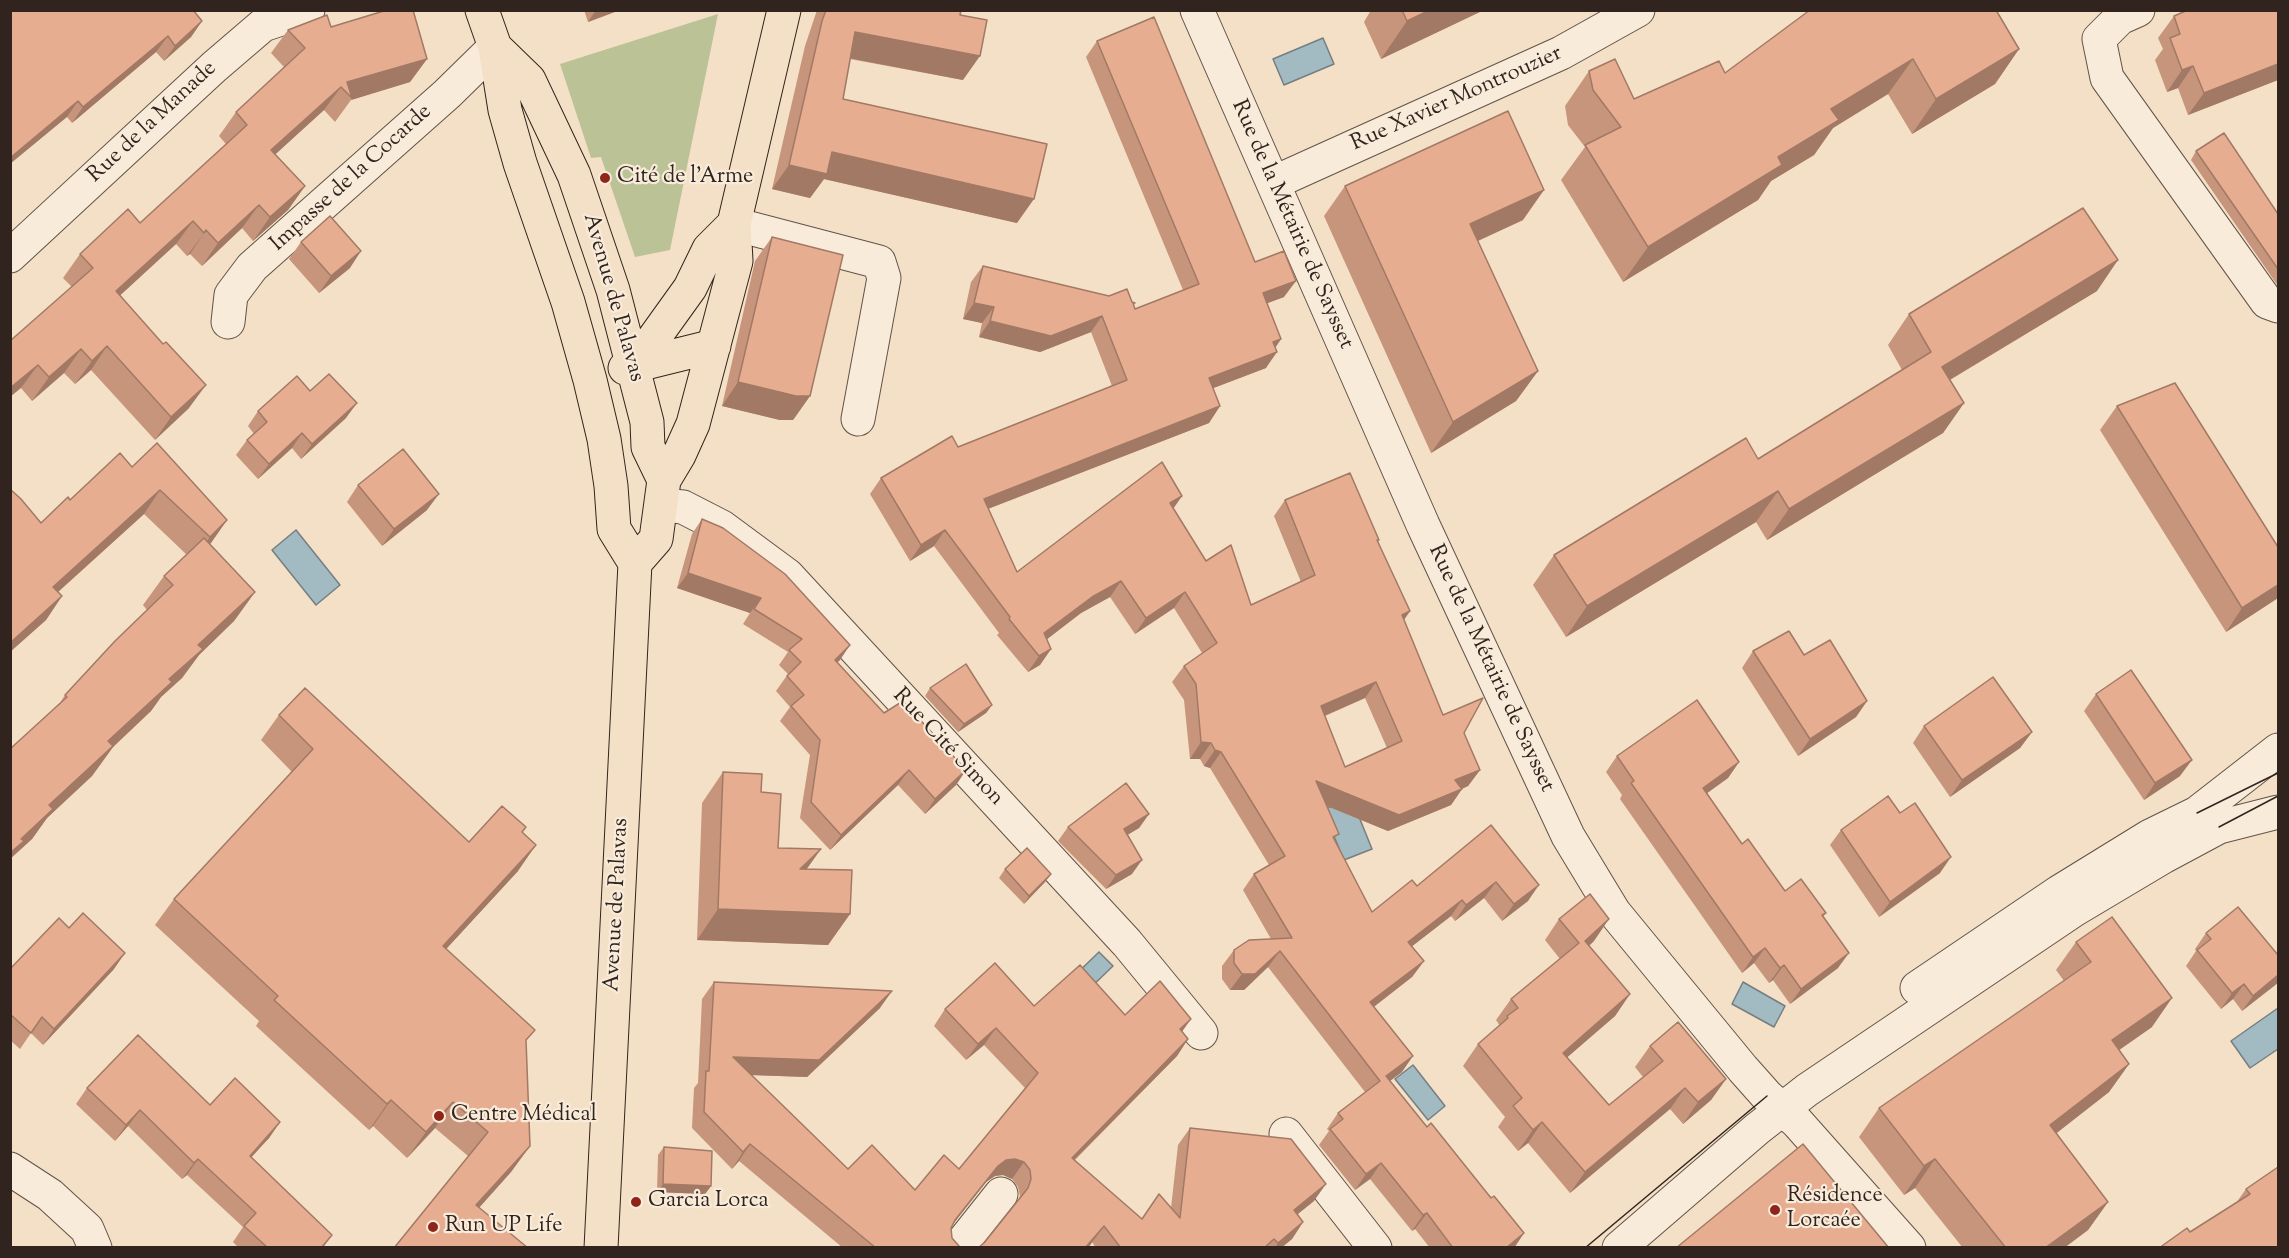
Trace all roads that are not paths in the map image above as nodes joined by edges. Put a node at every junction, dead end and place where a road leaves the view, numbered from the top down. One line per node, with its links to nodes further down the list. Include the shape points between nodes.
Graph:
1 (308, 10): 7 (street, Rue de la Manade)
2 (482, 10): 8 (main road, Avenue de Palavas)
3 (784, 10): 10 (main road)
4 (1197, 10): 9 (street, Rue de la Métairie de Saysset)
5 (1638, 10): 9 (street, Rue Xavier Montrouzier, via 1561,53)
6 (2138, 10): 12 (street, via 2120,18 2099,39 2107,78 2267,302)
7 (256, 18): 11 (street, Rue de la Manade, via 214,66)
8 (495, 47): 13 (street, Impasse de la Cocarde, via 252,267 231,295); 15 (main road, Avenue de Palavas, via 529,80 574,175 608,271); 16 (main road, Avenue de Palavas, via 505,110 520,163 568,302)
9 (1273, 183): 24 (street, Rue de la Métairie de Saysset, via 1423,525 1568,836 1614,912 1743,1070)
10 (734, 225): 14 (main road, via 736,261); 15 (main road, via 710,249 690,288); 17 (street, via 879,262 884,278)
11 (10, 256)
12 (2278, 306)
13 (228, 322)
14 (714, 346): 15 (main road); 18 (main road, via 693,424)
15 (634, 366): 16 (main road); 18 (main road, Avenue de Palavas, via 647,422 648,447)
16 (590, 380): 19 (main road, Avenue de Palavas, via 604,439 614,529)
17 (858, 420)
18 (663, 492): 19 (main road, via 656,539); 23 (street, Rue Cité Simon, via 682,507 722,527 788,575 1127,943)
19 (635, 563): 29 (main road, Avenue de Palavas)
20 (2278, 750): 22 (street)
21 (2278, 812): 22 (street)
22 (2208, 820): 24 (street, via 2150,836 2059,891 1956,960)
23 (1201, 1033)
24 (1775, 1103): 32 (street); 33 (street, Rue de la Métairie de Saysset, via 1797,1122)
25 (1286, 1134): 31 (street)
26 (10, 1169): 28 (street, via 50,1195 87,1229)
27 (1000, 1194): 30 (street)
28 (95, 1248)
29 (601, 1248)
30 (958, 1248)
31 (1375, 1248)
32 (1620, 1248)
33 (1909, 1248)

